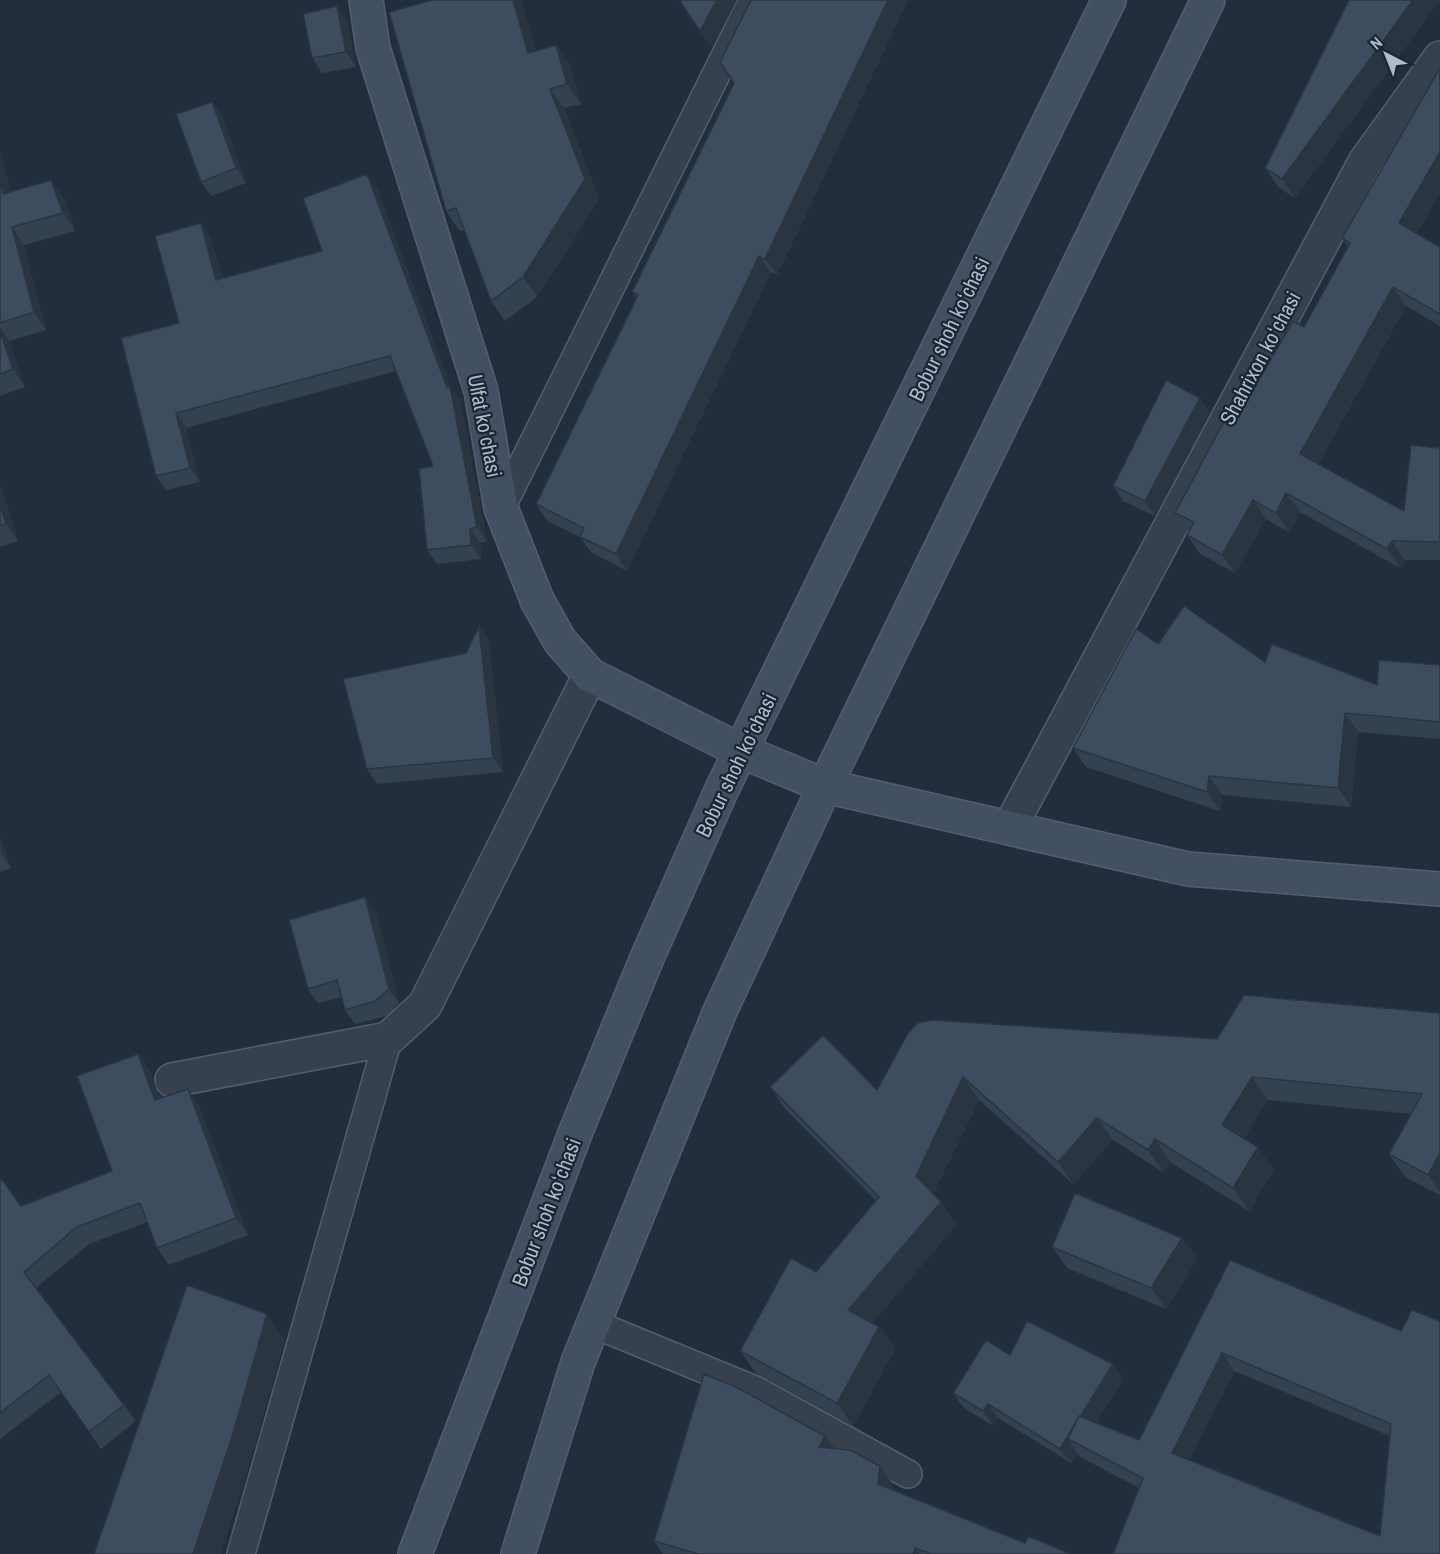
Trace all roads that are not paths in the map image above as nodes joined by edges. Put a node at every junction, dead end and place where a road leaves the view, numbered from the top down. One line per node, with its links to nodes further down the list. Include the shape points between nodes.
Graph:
1 (366, 0): 6 (main road, Ulfat koʻchasi, via 373,48 481,391)
2 (753, 0): 6 (lane)
3 (1109, 0): 8 (main road, Bobur shoh koʻchasi)
4 (1208, 0): 9 (main road)
5 (1440, 58): 10 (street, Shahrixon koʻchasi, via 1365,162)
6 (501, 508): 7 (main road, Ulfat koʻchasi, via 537,600 560,641)
7 (590, 675): 8 (main road, Ulfat koʻchasi); 12 (street, via 425,1005)
8 (741, 751): 9 (main road, Ulfat koʻchasi); 17 (main road, Bobur shoh koʻchasi, via 647,958)
9 (825, 786): 10 (main road, Ulfat koʻchasi); 14 (main road, via 720,1011)
10 (1010, 827): 11 (main road, Ulfat koʻchasi, via 1188,869)
11 (1440, 889)
12 (388, 1039): 13 (street); 16 (lane)
13 (172, 1080)
14 (594, 1324): 15 (lane, via 755,1390); 18 (main road, via 578,1362)
15 (908, 1474)
16 (241, 1554)
17 (415, 1554)
18 (518, 1554)

